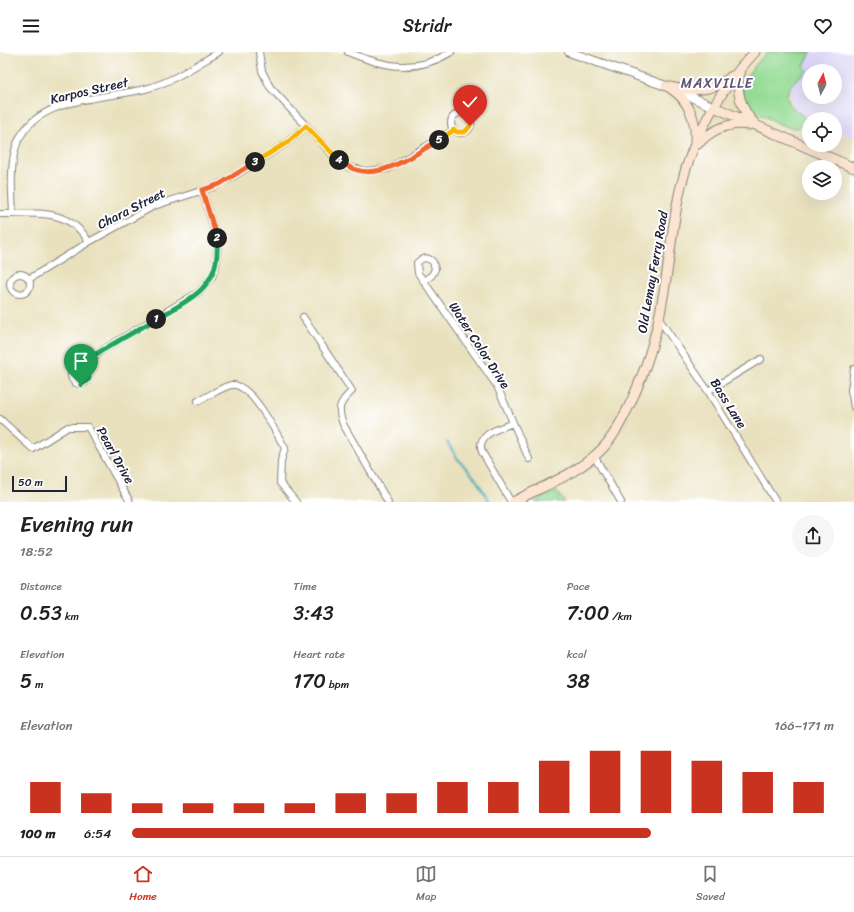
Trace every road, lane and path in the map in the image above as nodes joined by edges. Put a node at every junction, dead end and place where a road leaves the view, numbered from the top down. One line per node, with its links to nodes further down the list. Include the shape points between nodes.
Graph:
1 (219, 52): 17 (street, Karpos Street, via 182,74 152,87 57,107 36,118 26,128 15,150)
2 (259, 52): 10 (street, via 262,71 270,87)
3 (348, 52): 4 (street, via 373,62 402,66 424,64)
4 (451, 52)
5 (569, 52): 8 (street)
6 (755, 52): 7 (main road, Old Lemay Ferry Road)
7 (742, 67): 8 (main road, via 726,80 707,88 690,90); 9 (main road, Old Lemay Ferry Road); 11 (main road, via 739,80 740,99 746,112)
8 (666, 86): 9 (street); 13 (main road, via 681,96 691,112 696,130)
9 (714, 107): 11 (main road); 13 (main road, Old Lemay Ferry Road)
10 (306, 126): 12 (street, via 341,162 356,170 370,172 391,167); 15 (street, Chara Street, via 275,150 220,184)
11 (759, 128): 13 (main road, via 740,125 720,128 708,134); 14 (main road)
12 (454, 130)
13 (694, 148): 22 (main road, Old Lemay Ferry Road, via 676,208)
14 (854, 168)
15 (202, 190): 18 (street, Chara Street, via 154,206); 24 (street, via 218,242 216,266 212,277 199,292 101,351)
16 (0, 214): 17 (street)
17 (13, 214): 18 (street, via 52,215 63,218 79,228)
18 (89, 242): 19 (street, Chara Street)
19 (29, 279)
20 (424, 281): 30 (street, Water Color Drive, via 497,386)
21 (302, 317): 35 (street, via 352,391 342,401 339,413)
22 (659, 318): 26 (street, Bass Lane); 31 (main road, Old Lemay Ferry Road, via 649,356 633,398 614,434)
23 (761, 359): 26 (street)
24 (85, 367)
25 (854, 369): 28 (street, via 851,390)
26 (708, 390): 38 (street, Bass Lane)
27 (198, 402): 34 (street, via 232,385 240,386 250,393 285,448 281,461 280,483)
28 (854, 407)
29 (0, 419): 33 (street, Pearl Drive, via 33,449 68,427 88,427)
30 (513, 423): 32 (street, Water Color Drive); 36 (street, via 484,437 481,444 482,452)
31 (594, 456): 36 (main road, Old Lemay Ferry Road, via 567,474); 37 (street)
32 (529, 459)
33 (130, 502)
34 (296, 502)
35 (388, 502)
36 (512, 502)
37 (621, 502)
38 (776, 502)

